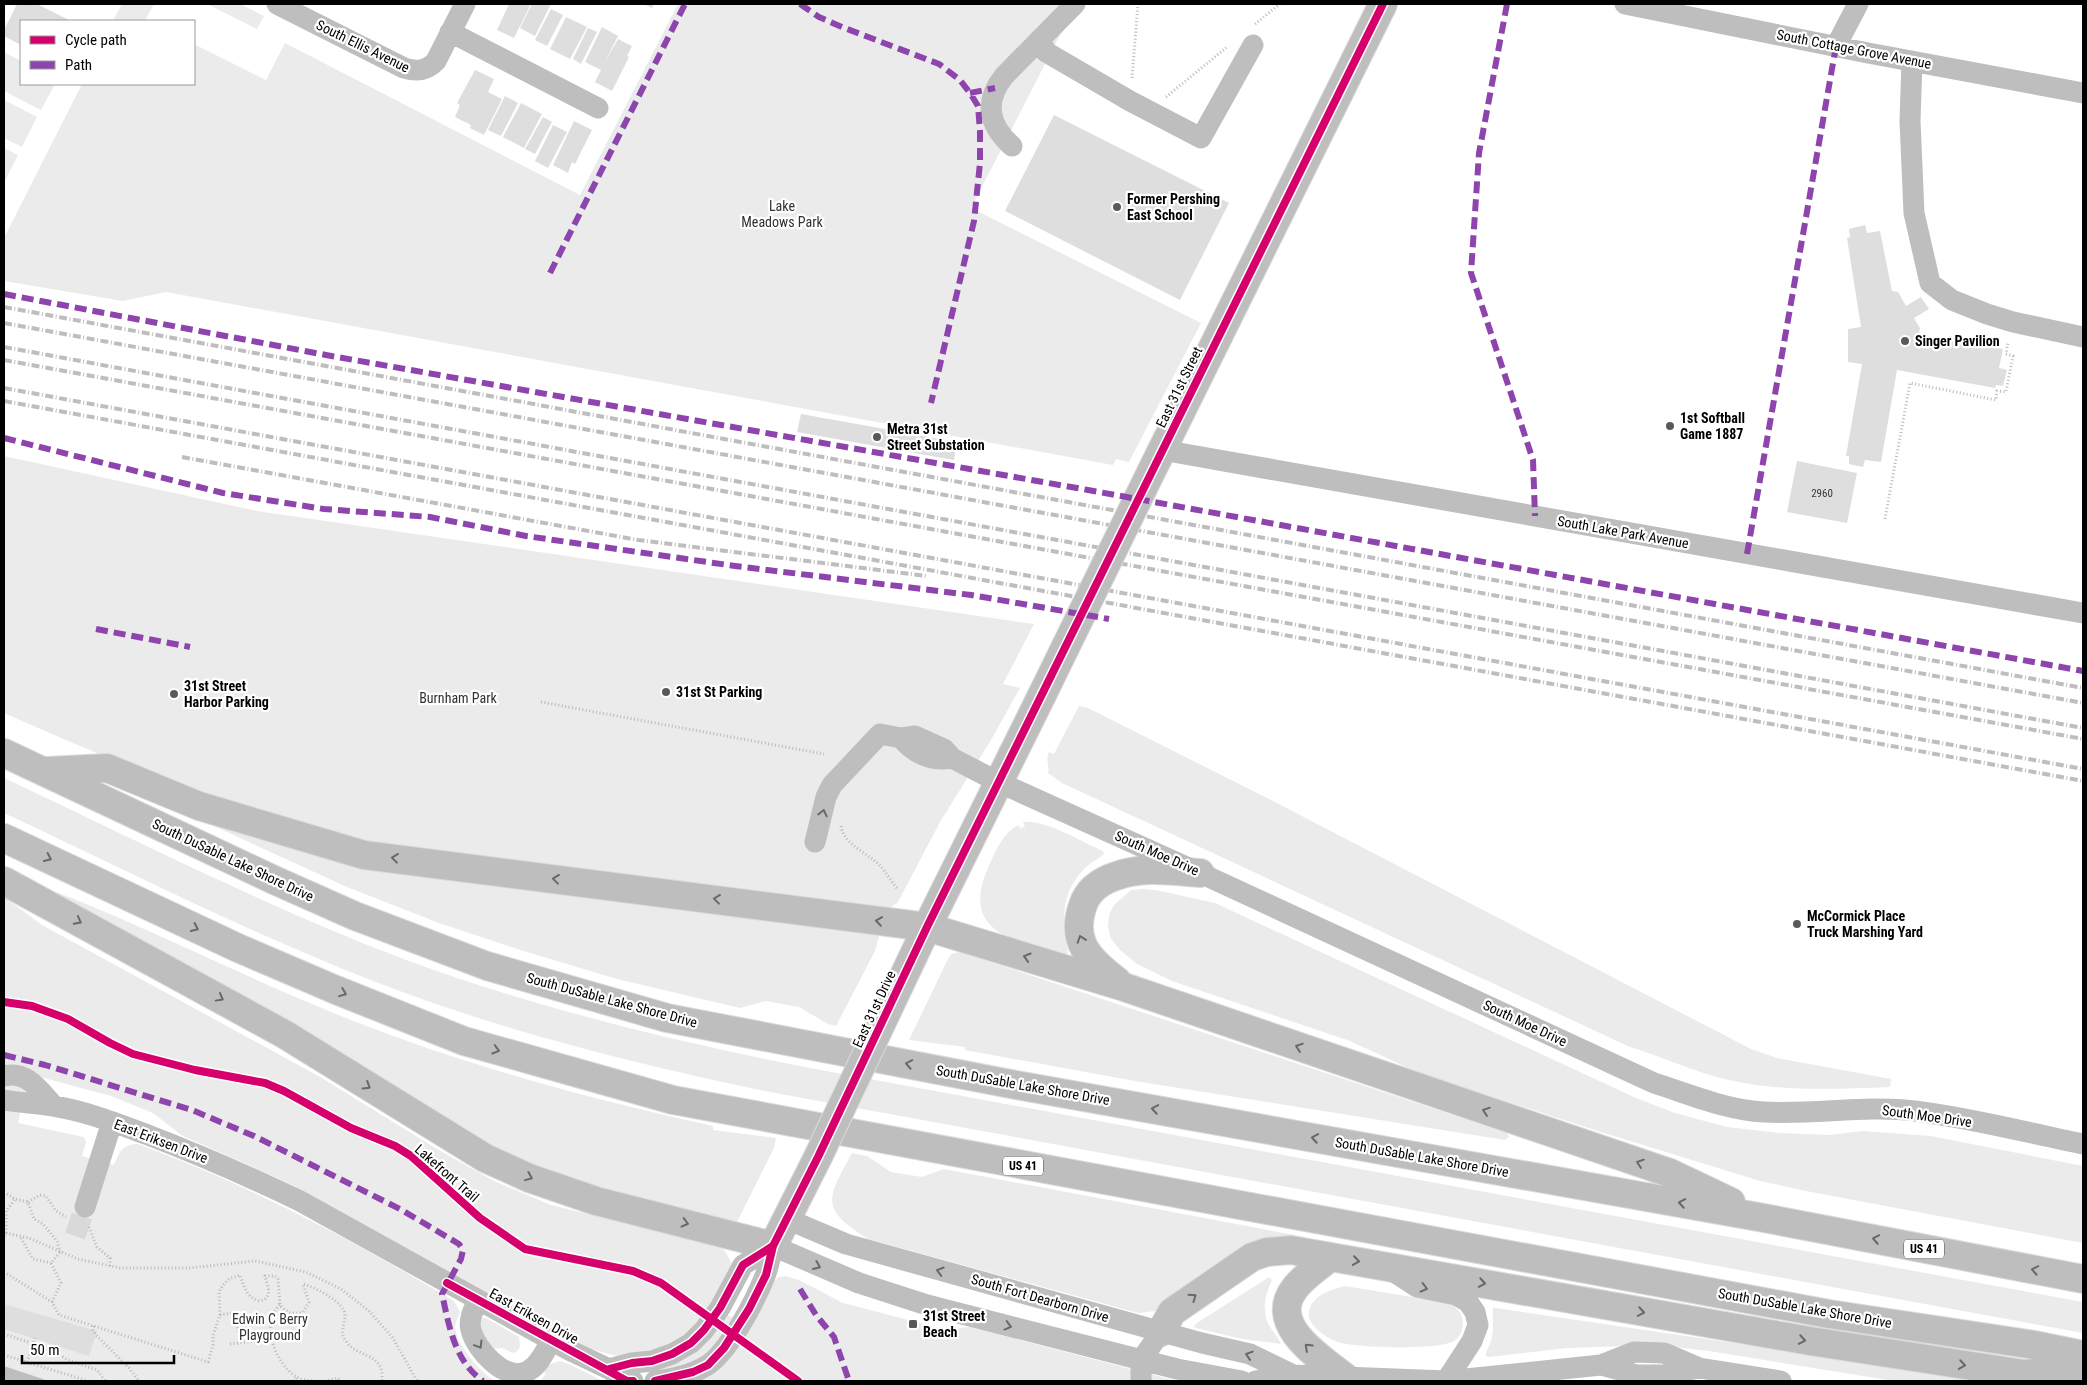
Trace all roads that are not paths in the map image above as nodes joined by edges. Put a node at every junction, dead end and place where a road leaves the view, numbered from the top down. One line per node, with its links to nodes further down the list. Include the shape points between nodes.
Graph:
1 (277, 4): 7 (street, South Ellis Avenue, via 413,71 430,67 436,61)
2 (465, 4): 7 (street)
3 (1075, 4): 9 (street)
4 (1383, 4): 16 (main road, East 31st Street)
5 (1624, 4): 10 (street, South Cottage Grove Avenue)
6 (1858, 4): 10 (street)
7 (450, 32): 13 (street)
8 (1254, 35): 9 (street, via 1201,138 1046,52)
9 (1040, 39): 14 (street, via 995,88 991,104 993,121 1001,136)
10 (1836, 46): 11 (street, South Cottage Grove Avenue)
11 (1912, 61): 12 (street, South Cottage Grove Avenue); 15 (street, via 1910,121 1914,213 1930,283 1952,300 1987,314)
12 (2083, 93)
13 (598, 108)
14 (1012, 146)
15 (2083, 337)
16 (1158, 458): 17 (street, South Lake Park Avenue); 20 (main road, East 31st Street, bridge)
17 (2083, 613)
18 (4, 753): 19 (main road, South DuSable Lake Shore Drive / US 41)
19 (43, 771): 25 (main road, one-way to 19, via 364,854 199,806 107,768); 35 (main road, South DuSable Lake Shore Drive / US 41, one-way to 19, via 1016,1085 667,1018 487,966 355,916)
20 (998, 782): 22 (street, South Moe Drive, one-way to 20, via 832,785 880,734 900,738 911,750 938,761 952,758); 23 (street, South Moe Drive); 25 (main road, East 31st Drive)
21 (4, 838): 44 (main road, South DuSable Lake Shore Drive / US 41, one-way to 44, via 238,948 464,1041 673,1100 1829,1314)
22 (815, 842)
23 (1200, 873): 26 (main road, one-way to 23, via 1088,955 1078,936 1078,919 1086,898 1099,883 1135,871); 33 (street, South Moe Drive, via 1654,1083 1713,1102 1762,1112 1806,1113 1874,1108 1915,1111)
24 (4, 881): 37 (main road, one-way to 37, via 284,1034 484,1158 529,1178 596,1201)
25 (927, 927): 26 (main road, one-way to 25); 36 (main road, East 31st Drive, bridge)
26 (1124, 987): 35 (main road, one-way to 26, via 1670,1173)
27 (4, 1076): 30 (street, via 28,1078)
28 (4, 1087): 30 (street, via 25,1091)
29 (4, 1100): 30 (street)
30 (54, 1106): 31 (street, via 20,1117); 32 (street, East Eriksen Drive)
31 (4, 1114)
32 (112, 1122): 34 (street); 41 (street, East Eriksen Drive, via 197,1154 300,1201)
33 (2083, 1144)
34 (87, 1200)
35 (1764, 1218): 40 (main road, South DuSable Lake Shore Drive / US 41, one-way to 35)
36 (787, 1219): 37 (main road, East 31st Drive); 42 (street, South Fort Dearborn Drive, one-way to 36, via 846,1244)
37 (773, 1246): 45 (street, one-way to 45, via 859,1284); 47 (street, via 743,1265 720,1308 691,1343 652,1362); 52 (street, via 766,1275 724,1348 708,1365 672,1379)
38 (1330, 1257): 39 (main road, one-way to 39); 42 (main road, one-way to 38, via 1172,1312 1252,1257 1291,1250); 50 (main road, one-way to 38, via 1306,1346 1286,1316 1294,1288)
39 (1382, 1265): 46 (main road, one-way to 46, via 1791,1338 2024,1374); 56 (street, one-way to 56, via 1417,1287 1468,1302 1475,1312 1478,1325 1472,1341)
40 (2083, 1280)
41 (478, 1300): 43 (street, East Eriksen Drive); 49 (street, one-way to 49, via 470,1317 476,1341 494,1363)
42 (1161, 1332): 45 (street); 48 (street, South Fort Dearborn Drive, one-way to 42, via 1250,1354)
43 (552, 1340): 47 (street, East Eriksen Drive); 49 (street, via 538,1364)
44 (2083, 1355)
45 (1140, 1360): 53 (street); 54 (street)
46 (2083, 1368)
47 (609, 1369): 51 (street, East Eriksen Drive)
48 (1293, 1375): 50 (street, South Fort Dearborn Drive); 55 (street, South Fort Dearborn Drive)
49 (515, 1377)
50 (1346, 1378): 56 (street, South Fort Dearborn Drive)
51 (633, 1381)
52 (655, 1381)
53 (1141, 1381)
54 (1242, 1381)
55 (1254, 1381)
56 (1446, 1381): 57 (street, South Fort Dearborn Drive, via 1601,1365 1634,1352 1664,1353 1699,1368)
57 (1780, 1381)

